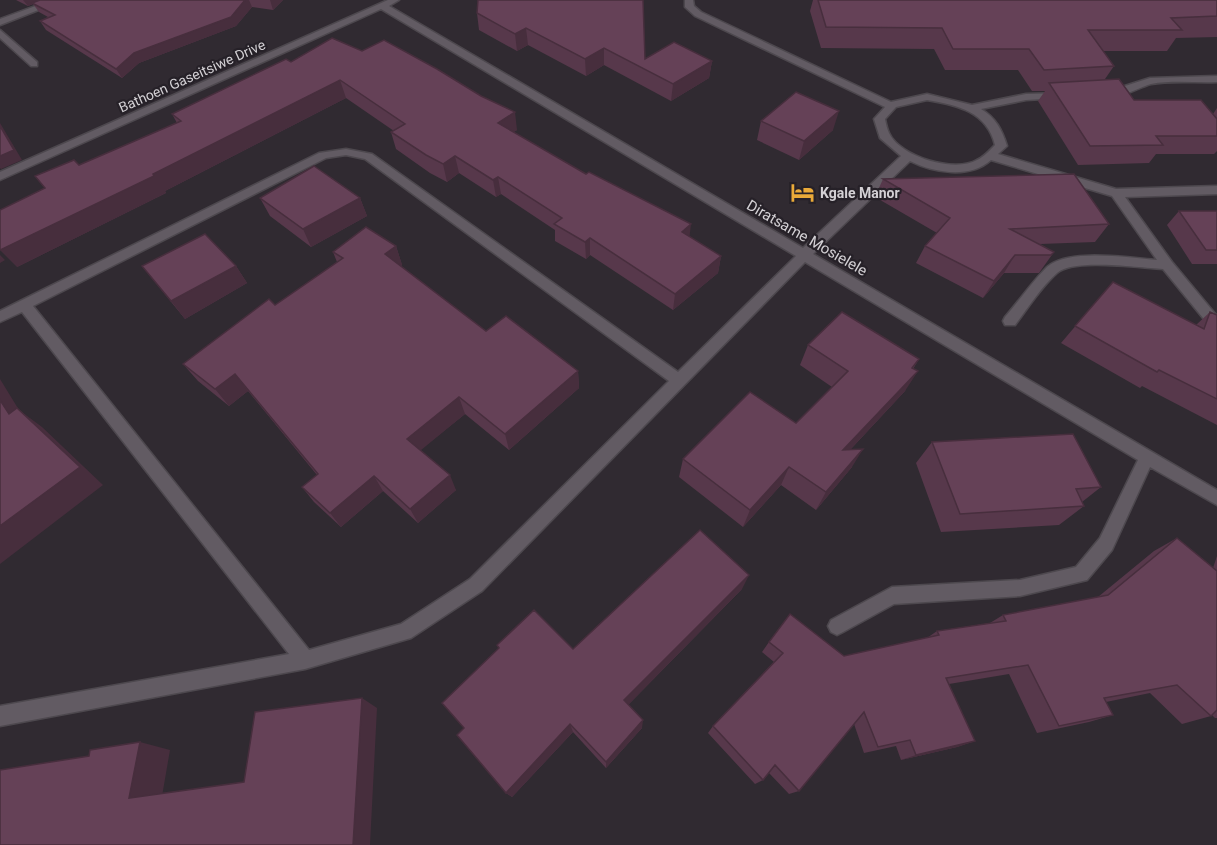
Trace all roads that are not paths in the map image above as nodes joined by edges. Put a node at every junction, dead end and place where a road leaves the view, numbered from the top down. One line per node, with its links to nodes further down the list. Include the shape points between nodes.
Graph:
1 (60, 0): 5 (street)
2 (395, 0): 4 (street, Bathoen Gaseitsiwe Drive)
3 (689, 0): 11 (street, via 698,14)
4 (382, 6): 15 (street, Bathoen Gaseitsiwe Drive); 18 (street, Diratsame Mosielele)
5 (0, 22)
6 (0, 33): 7 (street)
7 (34, 64)
8 (1217, 79): 10 (street, via 1150,81 1122,92)
9 (1075, 94): 12 (street, via 1026,97)
10 (1096, 94)
11 (890, 105): 12 (street, via 927,97); 13 (street, via 880,116 880,130 889,144)
12 (971, 108): 14 (street, via 999,132 1001,146)
13 (907, 157): 14 (street, via 955,169 978,166); 18 (street)
14 (994, 157): 17 (street)
15 (0, 176)
16 (1217, 190): 17 (street)
17 (1116, 193): 19 (street)
18 (804, 255): 24 (street); 25 (street, Diratsame Mosielele)
19 (1167, 265): 22 (street, via 1062,265 1053,269); 23 (street)
20 (24, 305): 21 (street); 24 (street, via 323,155 346,152 368,156); 28 (street)
21 (0, 317)
22 (1010, 321)
23 (1217, 325)
24 (680, 381): 28 (street, via 476,585 405,632)
25 (1147, 457): 26 (street, Diratsame Mosielele); 27 (street, via 1106,544 1081,574 1020,588 892,596)
26 (1217, 498)
27 (837, 626)
28 (304, 660): 29 (street)
29 (0, 716)

